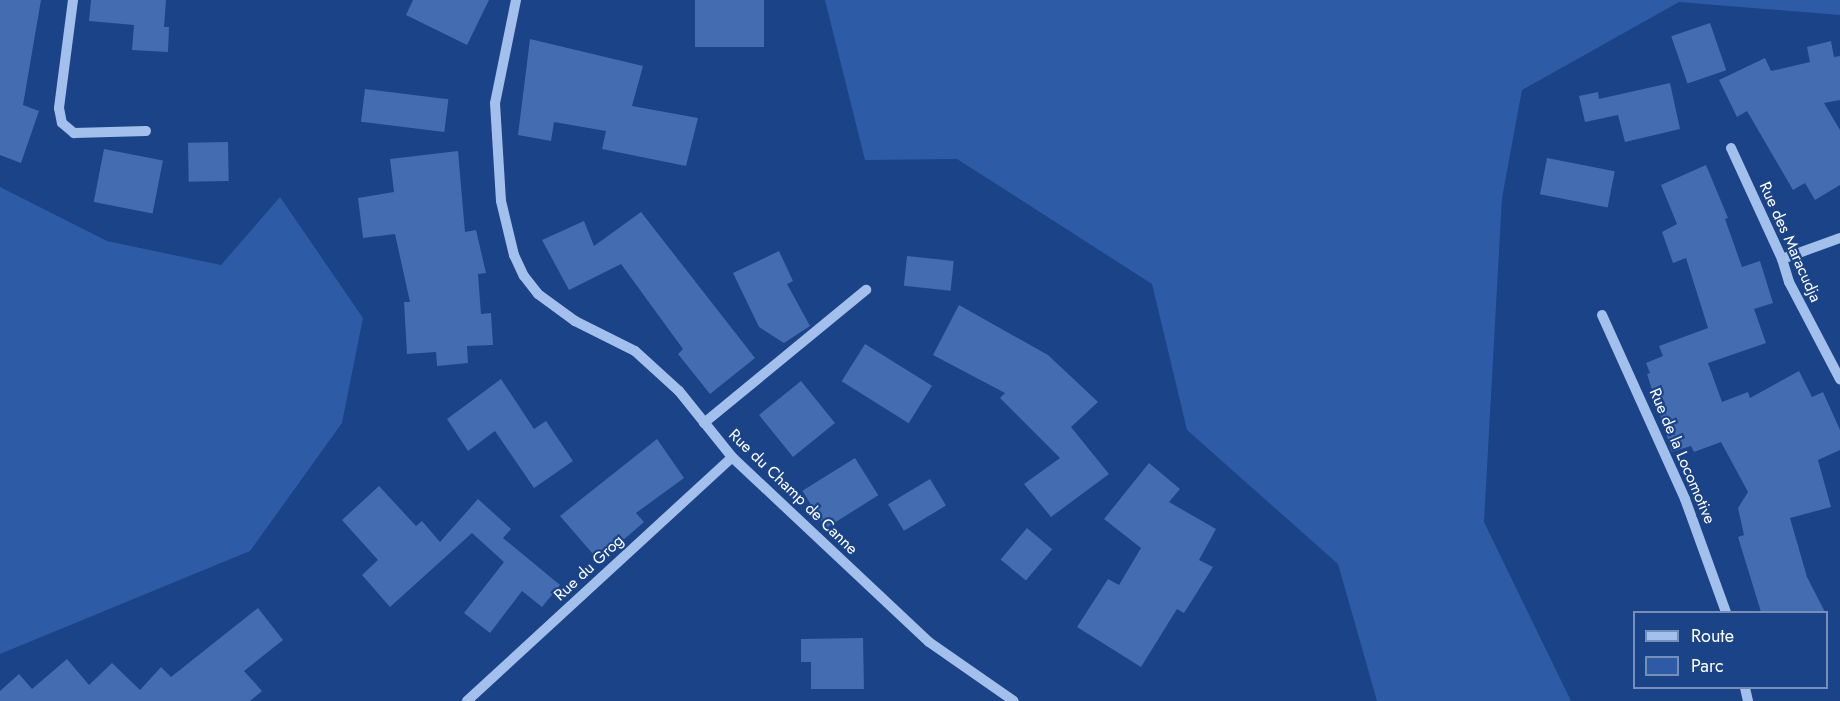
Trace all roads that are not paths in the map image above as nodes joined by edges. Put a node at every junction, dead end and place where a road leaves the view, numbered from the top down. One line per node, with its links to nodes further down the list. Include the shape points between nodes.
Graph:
1 (73, 0): 3 (street, via 59,108 62,123 74,133)
2 (516, 0): 10 (street, Rue du Champ de Canne, via 495,103 501,201 514,255 538,294 575,321 635,351 679,391)
3 (146, 131)
4 (1731, 148): 6 (street, Rue des Maracudja)
5 (1840, 238): 6 (street)
6 (1782, 259): 9 (street, Rue des Maracudja, via 1789,282)
7 (866, 290): 10 (street)
8 (1602, 315): 12 (street, Rue de la Locomotive, via 1686,499)
9 (1840, 379)
10 (704, 423): 11 (street, Rue du Champ de Canne)
11 (732, 457): 13 (street, Rue du Grog); 14 (street, Rue du Champ de Canne, via 929,642)
12 (1726, 611)
13 (467, 701)
14 (1014, 701)

